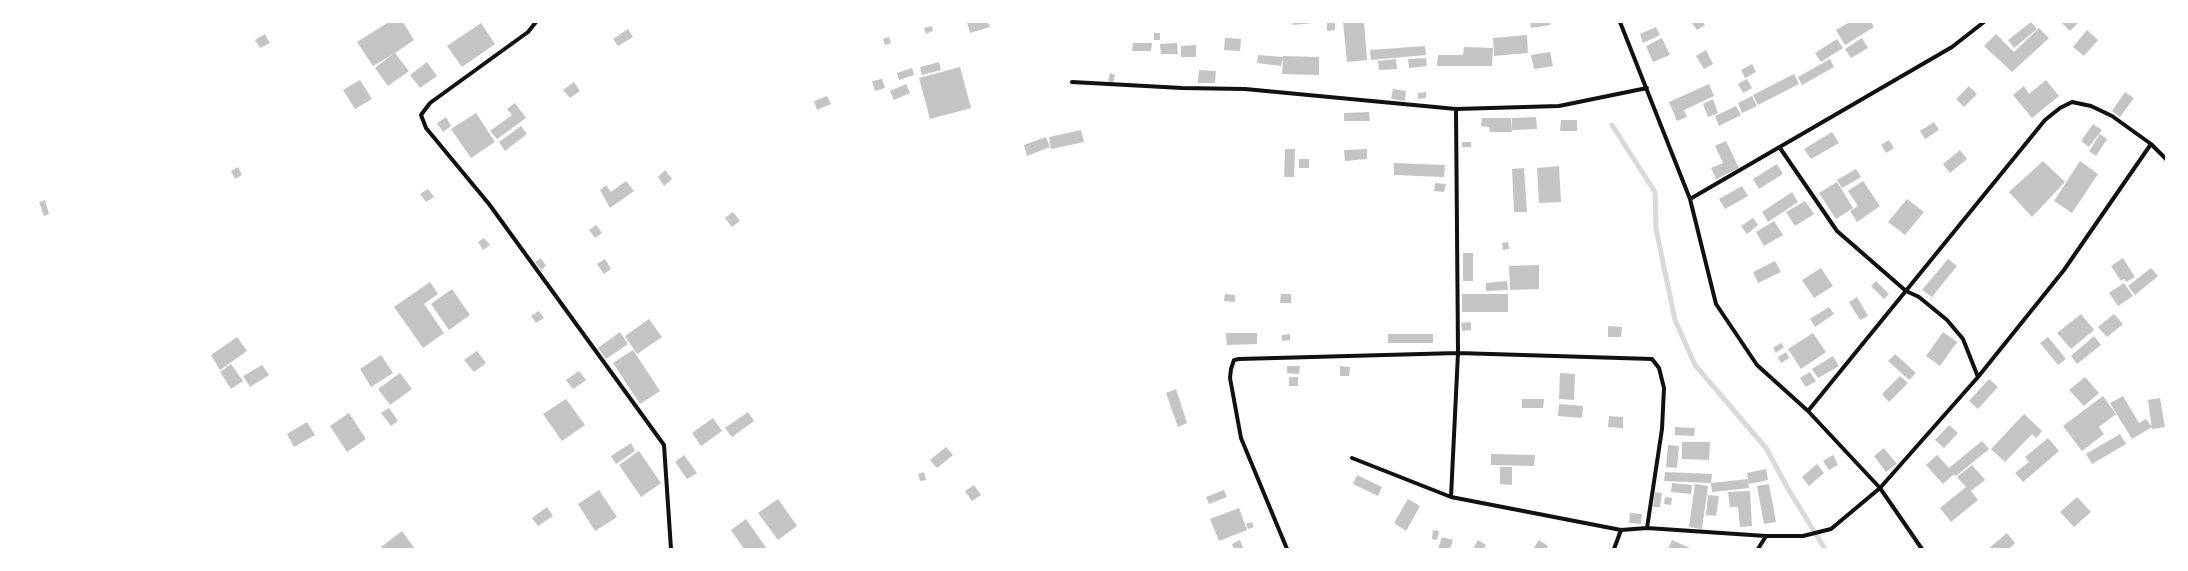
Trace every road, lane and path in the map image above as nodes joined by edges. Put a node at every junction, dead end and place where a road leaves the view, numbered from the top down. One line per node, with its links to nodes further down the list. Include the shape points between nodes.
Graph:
1 (536, 22): 21 (street, via 528,32 430,103 421,115 426,128 489,204 664,445)
2 (1620, 22): 5 (street)
3 (1984, 22): 8 (street, via 1952,46)
4 (1072, 82): 6 (street, via 1245,89)
5 (1648, 88): 6 (street, via 1559,106); 10 (street)
6 (1456, 110): 12 (street)
7 (2151, 144): 9 (street); 11 (street, via 2112,116 2091,106 2072,102 2060,108 2045,120); 13 (street, via 2064,270)
8 (1780, 148): 10 (street); 11 (street, via 1836,231)
9 (2166, 159)
10 (1690, 199): 14 (street, via 1716,304 1757,365)
11 (1906, 291): 13 (street, via 1919,296 1947,320 1963,339); 14 (street)
12 (1458, 353): 17 (street); 18 (street, via 1652,358 1656,362 1664,394 1662,429); 22 (street, via 1234,360 1230,378 1241,438)
13 (1978, 377): 16 (street)
14 (1808, 411): 16 (street)
15 (1352, 458): 17 (street)
16 (1880, 488): 20 (street, via 1831,529 1803,536); 25 (street)
17 (1451, 497): 19 (street)
18 (1647, 528): 19 (street); 20 (street)
19 (1621, 530): 23 (street)
20 (1766, 536): 24 (street)
21 (671, 549)
22 (1287, 549)
23 (1614, 549)
24 (1758, 549)
25 (1922, 549)

